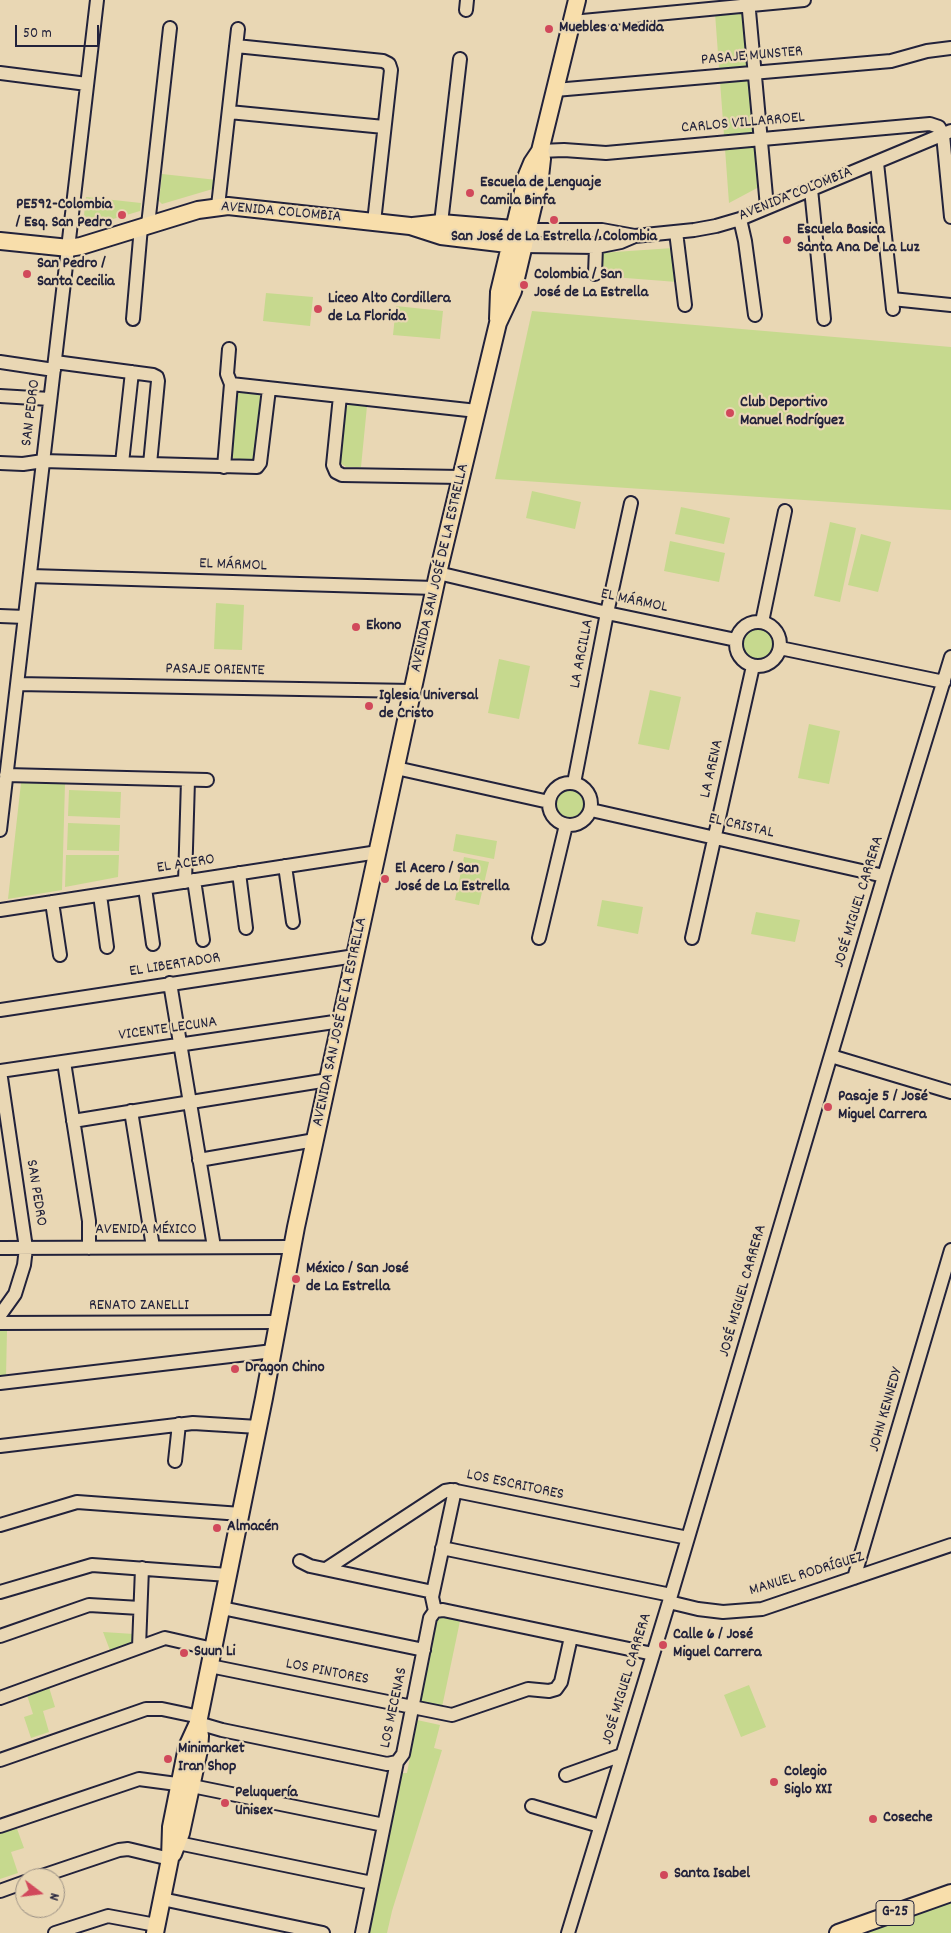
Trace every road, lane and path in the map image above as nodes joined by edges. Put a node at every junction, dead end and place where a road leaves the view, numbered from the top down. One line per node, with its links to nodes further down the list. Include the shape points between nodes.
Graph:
1 (97, 0): 13 (street, SAN PEDRO)
2 (577, 0): 5 (main road, AVENIDA SAN JOSÉ DE LA ESTRELLA)
3 (804, 0): 4 (street)
4 (748, 3): 5 (street); 12 (street)
5 (572, 22): 14 (main road, AVENIDA SAN JOSÉ DE LA ESTRELLA)
6 (170, 28): 28 (street)
7 (238, 29): 8 (street)
8 (236, 46): 15 (street); 16 (street, via 389,64)
9 (951, 48): 12 (street, PASAJE MUNSTER, via 891,60)
10 (460, 59): 27 (street)
11 (0, 73): 13 (street)
12 (755, 73): 14 (street, PASAJE MUNSTER); 18 (street)
13 (87, 84): 35 (street, SAN PEDRO)
14 (555, 90): 19 (main road, AVENIDA SAN JOSÉ DE LA ESTRELLA)
15 (229, 112): 16 (street); 22 (street)
16 (384, 127): 26 (street)
17 (947, 133): 18 (street, CARLOS VILLARROEL, via 930,124); 20 (street, AVENIDA COLOMBIA); 24 (street)
18 (761, 139): 19 (street, CARLOS VILLARROEL, via 598,153); 23 (street)
19 (540, 151): 32 (main road, AVENIDA SAN JOSÉ DE LA ESTRELLA, via 540,177)
20 (877, 163): 21 (street, AVENIDA COLOMBIA); 37 (street, via 892,304)
21 (811, 189): 23 (street, AVENIDA COLOMBIA); 41 (street)
22 (218, 206): 26 (main road, AVENIDA COLOMBIA); 28 (main road, AVENIDA COLOMBIA)
23 (767, 207): 25 (street, AVENIDA COLOMBIA)
24 (951, 218)
25 (740, 219): 30 (street, AVENIDA COLOMBIA); 39 (street)
26 (374, 222): 29 (main road, AVENIDA COLOMBIA)
27 (441, 223): 29 (main road, AVENIDA COLOMBIA); 32 (main road, AVENIDA COLOMBIA)
28 (145, 226): 35 (main road, AVENIDA COLOMBIA); 40 (street)
29 (410, 226): 32 (main road, AVENIDA COLOMBIA, via 441,236)
30 (676, 232): 31 (street, AVENIDA COLOMBIA); 38 (street)
31 (635, 236): 32 (street, AVENIDA COLOMBIA, via 602,230); 34 (street, AVENIDA COLOMBIA)
32 (519, 238): 34 (street, AVENIDA COLOMBIA); 51 (main road, AVENIDA SAN JOSÉ DE LA ESTRELLA, via 499,292 498,324)
33 (0, 241): 35 (main road)
34 (596, 247): 36 (street)
35 (68, 248): 44 (street, SAN PEDRO)
36 (595, 274)
37 (951, 304)
38 (685, 305)
39 (755, 314)
40 (134, 319)
41 (824, 319)
42 (229, 348): 46 (street, via 227,374)
43 (0, 362): 44 (street)
44 (54, 366): 45 (street); 50 (street, SAN PEDRO)
45 (132, 372): 54 (street); 55 (street, via 157,377)
46 (231, 384): 47 (street); 56 (street)
47 (269, 389): 49 (street); 56 (street, via 260,465 256,468)
48 (0, 396): 50 (street)
49 (340, 396): 51 (street); 57 (street, via 333,466 336,472 342,475)
50 (50, 399): 52 (street, SAN PEDRO)
51 (477, 411): 57 (main road, AVENIDA SAN JOSÉ DE LA ESTRELLA)
52 (43, 461): 53 (street); 54 (street); 60 (street, SAN PEDRO)
53 (0, 463)
54 (122, 463): 55 (street)
55 (150, 464): 56 (street)
56 (224, 467)
57 (461, 477): 61 (main road, AVENIDA SAN JOSÉ DE LA ESTRELLA)
58 (631, 503): 62 (street, LA ARCILLA)
59 (785, 512): 65 (street)
60 (30, 576): 61 (street, EL MÁRMOL); 64 (street, SAN PEDRO)
61 (437, 581): 62 (street, EL MÁRMOL); 72 (main road, AVENIDA SAN JOSÉ DE LA ESTRELLA)
62 (607, 613): 66 (street, EL MÁRMOL); 78 (street, LA ARCILLA)
63 (0, 616): 64 (street)
64 (25, 617): 71 (street, SAN PEDRO)
65 (762, 622): 66 (street, via 744,627); 67 (street, via 777,633)
66 (736, 640): 69 (street, via 738,654)
67 (780, 648): 69 (street, via 768,664); 70 (street)
68 (951, 657): 70 (street, JOSÉ MIGUEL CARRERA)
69 (753, 666): 84 (street, LA ARENA)
70 (944, 682): 88 (street, JOSÉ MIGUEL CARRERA)
71 (17, 684): 72 (street, PASAJE ORIENTE); 73 (street, SAN PEDRO)
72 (413, 691): 74 (main road, AVENIDA SAN JOSÉ DE LA ESTRELLA)
73 (5, 742): 75 (street, SAN PEDRO)
74 (396, 768): 80 (street); 85 (main road, AVENIDA SAN JOSÉ DE LA ESTRELLA)
75 (6, 775): 76 (street); 79 (street, SAN PEDRO)
76 (188, 780): 77 (street); 89 (street)
77 (208, 780)
78 (574, 783): 80 (street, via 561,785); 81 (street, via 581,785 590,796)
79 (2, 801): 83 (street, SAN PEDRO)
80 (549, 802): 82 (street, via 556,821)
81 (591, 810): 82 (street, via 583,822); 84 (street, EL CRISTAL)
82 (566, 825): 96 (street)
83 (0, 830)
84 (715, 838): 88 (street, EL CRISTAL); 97 (street, LA ARENA)
85 (378, 852): 86 (street, EL ACERO); 102 (main road, AVENIDA SAN JOSÉ DE LA ESTRELLA)
86 (285, 866): 87 (street, EL ACERO); 94 (street)
87 (239, 873): 89 (street, EL ACERO); 95 (street)
88 (884, 876): 107 (street, JOSÉ MIGUEL CARRERA)
89 (190, 881): 90 (street, EL ACERO); 98 (street)
90 (145, 888): 91 (street, EL ACERO); 99 (street)
91 (100, 895): 92 (street, EL ACERO); 100 (street)
92 (52, 902): 93 (street, EL ACERO); 101 (street)
93 (0, 910)
94 (293, 922)
95 (246, 928)
96 (539, 938)
97 (692, 938)
98 (203, 940)
99 (153, 944)
100 (107, 947)
101 (60, 955)
102 (355, 956): 103 (street, EL LIBERTADOR); 105 (main road, AVENIDA SAN JOSÉ DE LA ESTRELLA)
103 (170, 983): 104 (street, EL LIBERTADOR); 106 (street)
104 (0, 1010)
105 (341, 1021): 106 (street, VICENTE LECUNA); 110 (main road, AVENIDA SAN JOSÉ DE LA ESTRELLA)
106 (180, 1045): 108 (street, VICENTE LECUNA); 112 (street)
107 (831, 1056): 111 (street); 137 (street, JOSÉ MIGUEL CARRERA)
108 (64, 1062): 109 (street, VICENTE LECUNA); 114 (street)
109 (0, 1071): 115 (street, SAN PEDRO)
110 (328, 1080): 112 (street); 116 (main road, AVENIDA SAN JOSÉ DE LA ESTRELLA)
111 (951, 1092)
112 (190, 1102): 113 (street); 117 (street)
113 (130, 1111): 114 (street); 119 (street)
114 (73, 1120): 123 (street, via 89,1226)
115 (4, 1128): 122 (street, SAN PEDRO)
116 (315, 1140): 117 (street); 118 (main road, AVENIDA SAN JOSÉ DE LA ESTRELLA)
117 (200, 1160): 120 (street)
118 (292, 1246): 120 (street, AVENIDA MÉXICO); 126 (main road, AVENIDA SAN JOSÉ DE LA ESTRELLA)
119 (153, 1247): 120 (street, AVENIDA MÉXICO); 123 (street, AVENIDA MÉXICO)
120 (214, 1247)
121 (0, 1248): 122 (street, AVENIDA MÉXICO)
122 (26, 1248): 123 (street, AVENIDA MÉXICO); 125 (street, SAN PEDRO, via 15,1294)
123 (89, 1248)
124 (951, 1250): 144 (street, JOHN KENNEDY)
125 (0, 1315)
126 (278, 1322): 127 (street, RENATO ZANELLI); 128 (main road, AVENIDA SAN JOSÉ DE LA ESTRELLA)
127 (0, 1323)
128 (273, 1351): 129 (street); 131 (main road, AVENIDA SAN JOSÉ DE LA ESTRELLA)
129 (0, 1383)
130 (179, 1424): 131 (street); 132 (street); 133 (street)
131 (258, 1427): 135 (main road, AVENIDA SAN JOSÉ DE LA ESTRELLA)
132 (0, 1446)
133 (175, 1461)
134 (455, 1490): 137 (street, LOS ESCRITORES); 139 (street, LOS MECENAS); 142 (street, LOS ESCRITORES, via 445,1491)
135 (241, 1514): 136 (street, via 78,1502); 143 (main road, AVENIDA SAN JOSÉ DE LA ESTRELLA)
136 (0, 1526)
137 (688, 1538): 147 (street, JOSÉ MIGUEL CARRERA)
138 (951, 1545): 144 (street, MANUEL RODRÍGUEZ)
139 (442, 1548): 146 (street, LOS MECENAS); 147 (street, MANUEL RODRÍGUEZ)
140 (300, 1561): 142 (street)
141 (142, 1568): 143 (street); 145 (street, via 92,1565); 148 (street)
142 (326, 1569): 146 (street)
143 (228, 1575): 149 (main road, AVENIDA SAN JOSÉ DE LA ESTRELLA)
144 (854, 1578): 147 (street, MANUEL RODRÍGUEZ, via 750,1611 709,1610)
145 (0, 1592)
146 (433, 1592): 150 (street, LOS MECENAS)
147 (670, 1599): 156 (street, JOSÉ MIGUEL CARRERA)
148 (140, 1608): 151 (street, via 89,1605); 153 (street)
149 (222, 1608): 154 (main road, AVENIDA SAN JOSÉ DE LA ESTRELLA); 155 (street)
150 (435, 1612): 152 (street, via 443,1610); 155 (street, LOS MECENAS, via 430,1618)
151 (0, 1636)
152 (571, 1636): 156 (street); 159 (street, LOS PINTORES, via 562,1682 556,1689 528,1689 452,1715)
153 (139, 1647): 154 (street, via 166,1638); 158 (street)
154 (214, 1649): 157 (main road, AVENIDA SAN JOSÉ DE LA ESTRELLA)
155 (424, 1650): 159 (street, LOS MECENAS)
156 (653, 1654): 161 (street, JOSÉ MIGUEL CARRERA)
157 (210, 1666): 159 (street, LOS PINTORES); 160 (main road, AVENIDA SAN JOSÉ DE LA ESTRELLA)
158 (0, 1698)
159 (412, 1707): 163 (street, LOS MECENAS, via 403,1754)
160 (199, 1720): 162 (street, via 162,1709 146,1709); 163 (street, via 222,1730 387,1764); 165 (main road, AVENIDA SAN JOSÉ DE LA ESTRELLA, via 189,1741)
161 (622, 1755): 164 (street); 169 (street, JOSÉ MIGUEL CARRERA)
162 (0, 1760)
163 (397, 1762): 167 (street, LOS MECENAS)
164 (566, 1775)
165 (185, 1785): 167 (street); 168 (street, via 132,1780); 170 (main road, AVENIDA SAN JOSÉ DE LA ESTRELLA); 171 (main road, AVENIDA SAN JOSÉ DE LA ESTRELLA, via 170,1834)
166 (532, 1806): 169 (street)
167 (384, 1825): 173 (street, LOS MECENAS)
168 (0, 1826)
169 (600, 1826): 182 (street, JOSÉ MIGUEL CARRERA)
170 (178, 1843): 171 (main road, AVENIDA SAN JOSÉ DE LA ESTRELLA); 173 (street)
171 (170, 1859): 172 (street, via 128,1849); 177 (main road, AVENIDA SAN JOSÉ DE LA ESTRELLA)
172 (65, 1868)
173 (372, 1883): 181 (street, LOS MECENAS)
174 (15, 1886): 175 (street)
175 (0, 1891)
176 (951, 1893): 183 (main road, G-25)
177 (162, 1899): 178 (main road, AVENIDA SAN JOSÉ DE LA ESTRELLA); 180 (street)
178 (155, 1929): 179 (street, via 108,1916)
179 (55, 1933)
180 (323, 1933)
181 (362, 1933)
182 (568, 1933)
183 (838, 1933)

